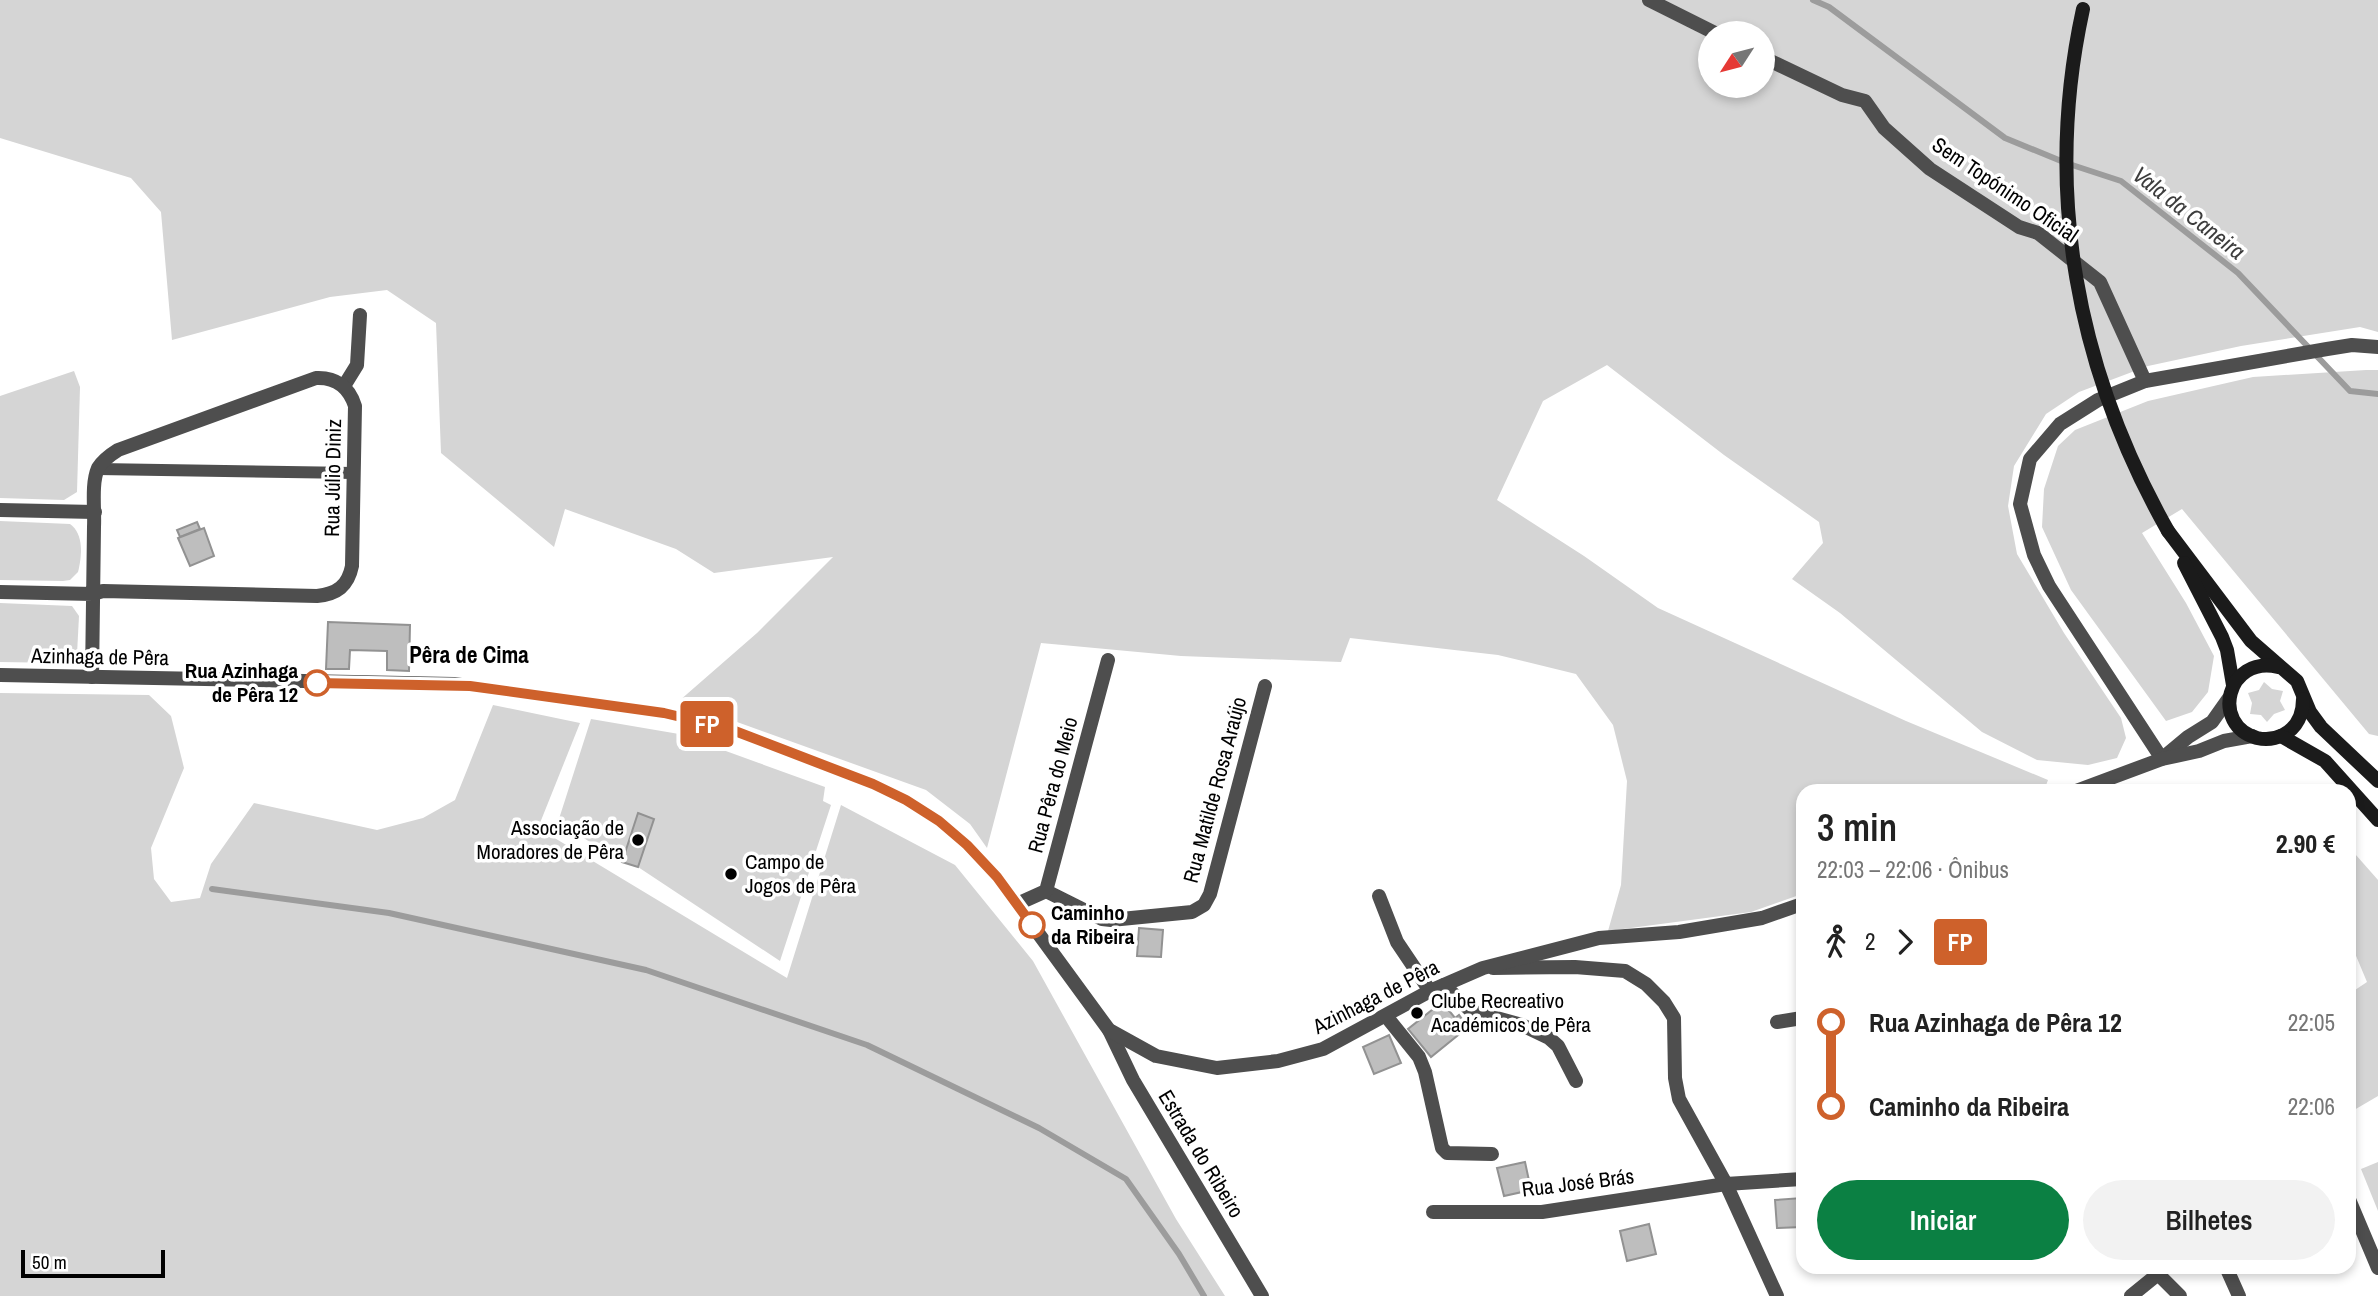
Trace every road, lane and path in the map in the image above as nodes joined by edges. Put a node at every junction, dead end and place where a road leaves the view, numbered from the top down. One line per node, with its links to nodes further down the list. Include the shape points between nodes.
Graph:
1 (1649, 0): 3 (street)
2 (2085, 3): 13 (main road, bridge, via 2068,104 2066,154 2076,282 2113,419)
3 (1698, 24)
4 (1775, 63): 7 (street, Sem Topónimo Oficial, via 1865,101 1884,128 1930,169 2019,227 2038,233 2100,282)
5 (360, 315): 8 (street, via 357,365)
6 (2378, 347): 7 (street, via 2352,345)
7 (2146, 381): 25 (street, via 2098,400 2060,424 2030,458 2020,504 2034,555 2049,586)
8 (344, 386): 9 (street, via 316,378 118,450); 10 (street, Rua Júlio Diniz, via 355,406)
9 (98, 469): 10 (street); 12 (street)
10 (354, 474): 15 (street, Rua Júlio Diniz, via 352,566 345,584 329,595)
11 (0, 510): 12 (street)
12 (95, 512): 15 (street)
13 (2168, 531): 17 (main road, via 2251,641); 22 (main road, via 2222,637)
14 (0, 592): 15 (street, Rua Júlio Diniz)
15 (93, 594): 19 (street)
16 (1108, 660): 31 (street, Rua Pêra do Meio)
17 (2286, 670): 21 (main road); 22 (main road, via 2255,667 2240,676)
18 (0, 676): 19 (street, Azinhaga de Pêra)
19 (92, 677): 33 (street, Azinhaga de Pêra, via 454,684 664,713 727,728 906,800 967,845)
20 (1265, 686): 31 (street, Rua Matilde Rosa Araújo, via 1210,894 1203,905 1192,912 1111,920)
21 (2301, 688): 24 (main road, via 2301,717); 26 (main road, via 2320,727)
22 (2231, 692): 23 (main road, via 2230,711 2236,724); 25 (street, via 2212,722)
23 (2252, 736): 24 (main road); 25 (street)
24 (2281, 736): 28 (main road, via 2325,761)
25 (2162, 759): 27 (street)
26 (2378, 781)
27 (2096, 784)
28 (2346, 784)
29 (2356, 796): 30 (main road)
30 (2378, 820)
31 (1046, 891): 33 (street)
32 (1378, 896): 37 (street, via 1397,942)
33 (1017, 904): 41 (street, Azinhaga de Pêra)
34 (1796, 906): 35 (street, Azinhaga de Pêra, via 1762,918 1679,932 1599,938)
35 (1483, 968): 36 (street, Azinhaga de Pêra); 45 (street, via 1625,971 1646,984 1674,1018 1679,1099)
36 (1444, 985): 37 (street, Azinhaga de Pêra); 42 (street, via 1471,1011 1549,1038)
37 (1430, 991): 38 (street, Azinhaga de Pêra)
38 (1386, 1016): 41 (street, Azinhaga de Pêra, via 1323,1049 1278,1061 1217,1068 1156,1056); 43 (street, via 1419,1057 1442,1148 1447,1153)
39 (1796, 1019): 40 (street)
40 (1777, 1022)
41 (1109, 1030): 52 (street, Estrada do Ribeiro, via 1133,1080)
42 (1576, 1080)
43 (1493, 1154)
44 (1796, 1179): 45 (street, Rua José Brás)
45 (1726, 1184): 46 (street, Rua José Brás, via 1542,1212); 53 (street)
46 (1433, 1212)
47 (2356, 1216): 48 (street)
48 (2378, 1268)
49 (2151, 1274): 54 (street)
50 (2159, 1274): 55 (street)
51 (2229, 1274): 56 (street)
52 (1262, 1296)
53 (1777, 1296)
54 (2131, 1296)
55 (2180, 1296)
56 (2239, 1296)

